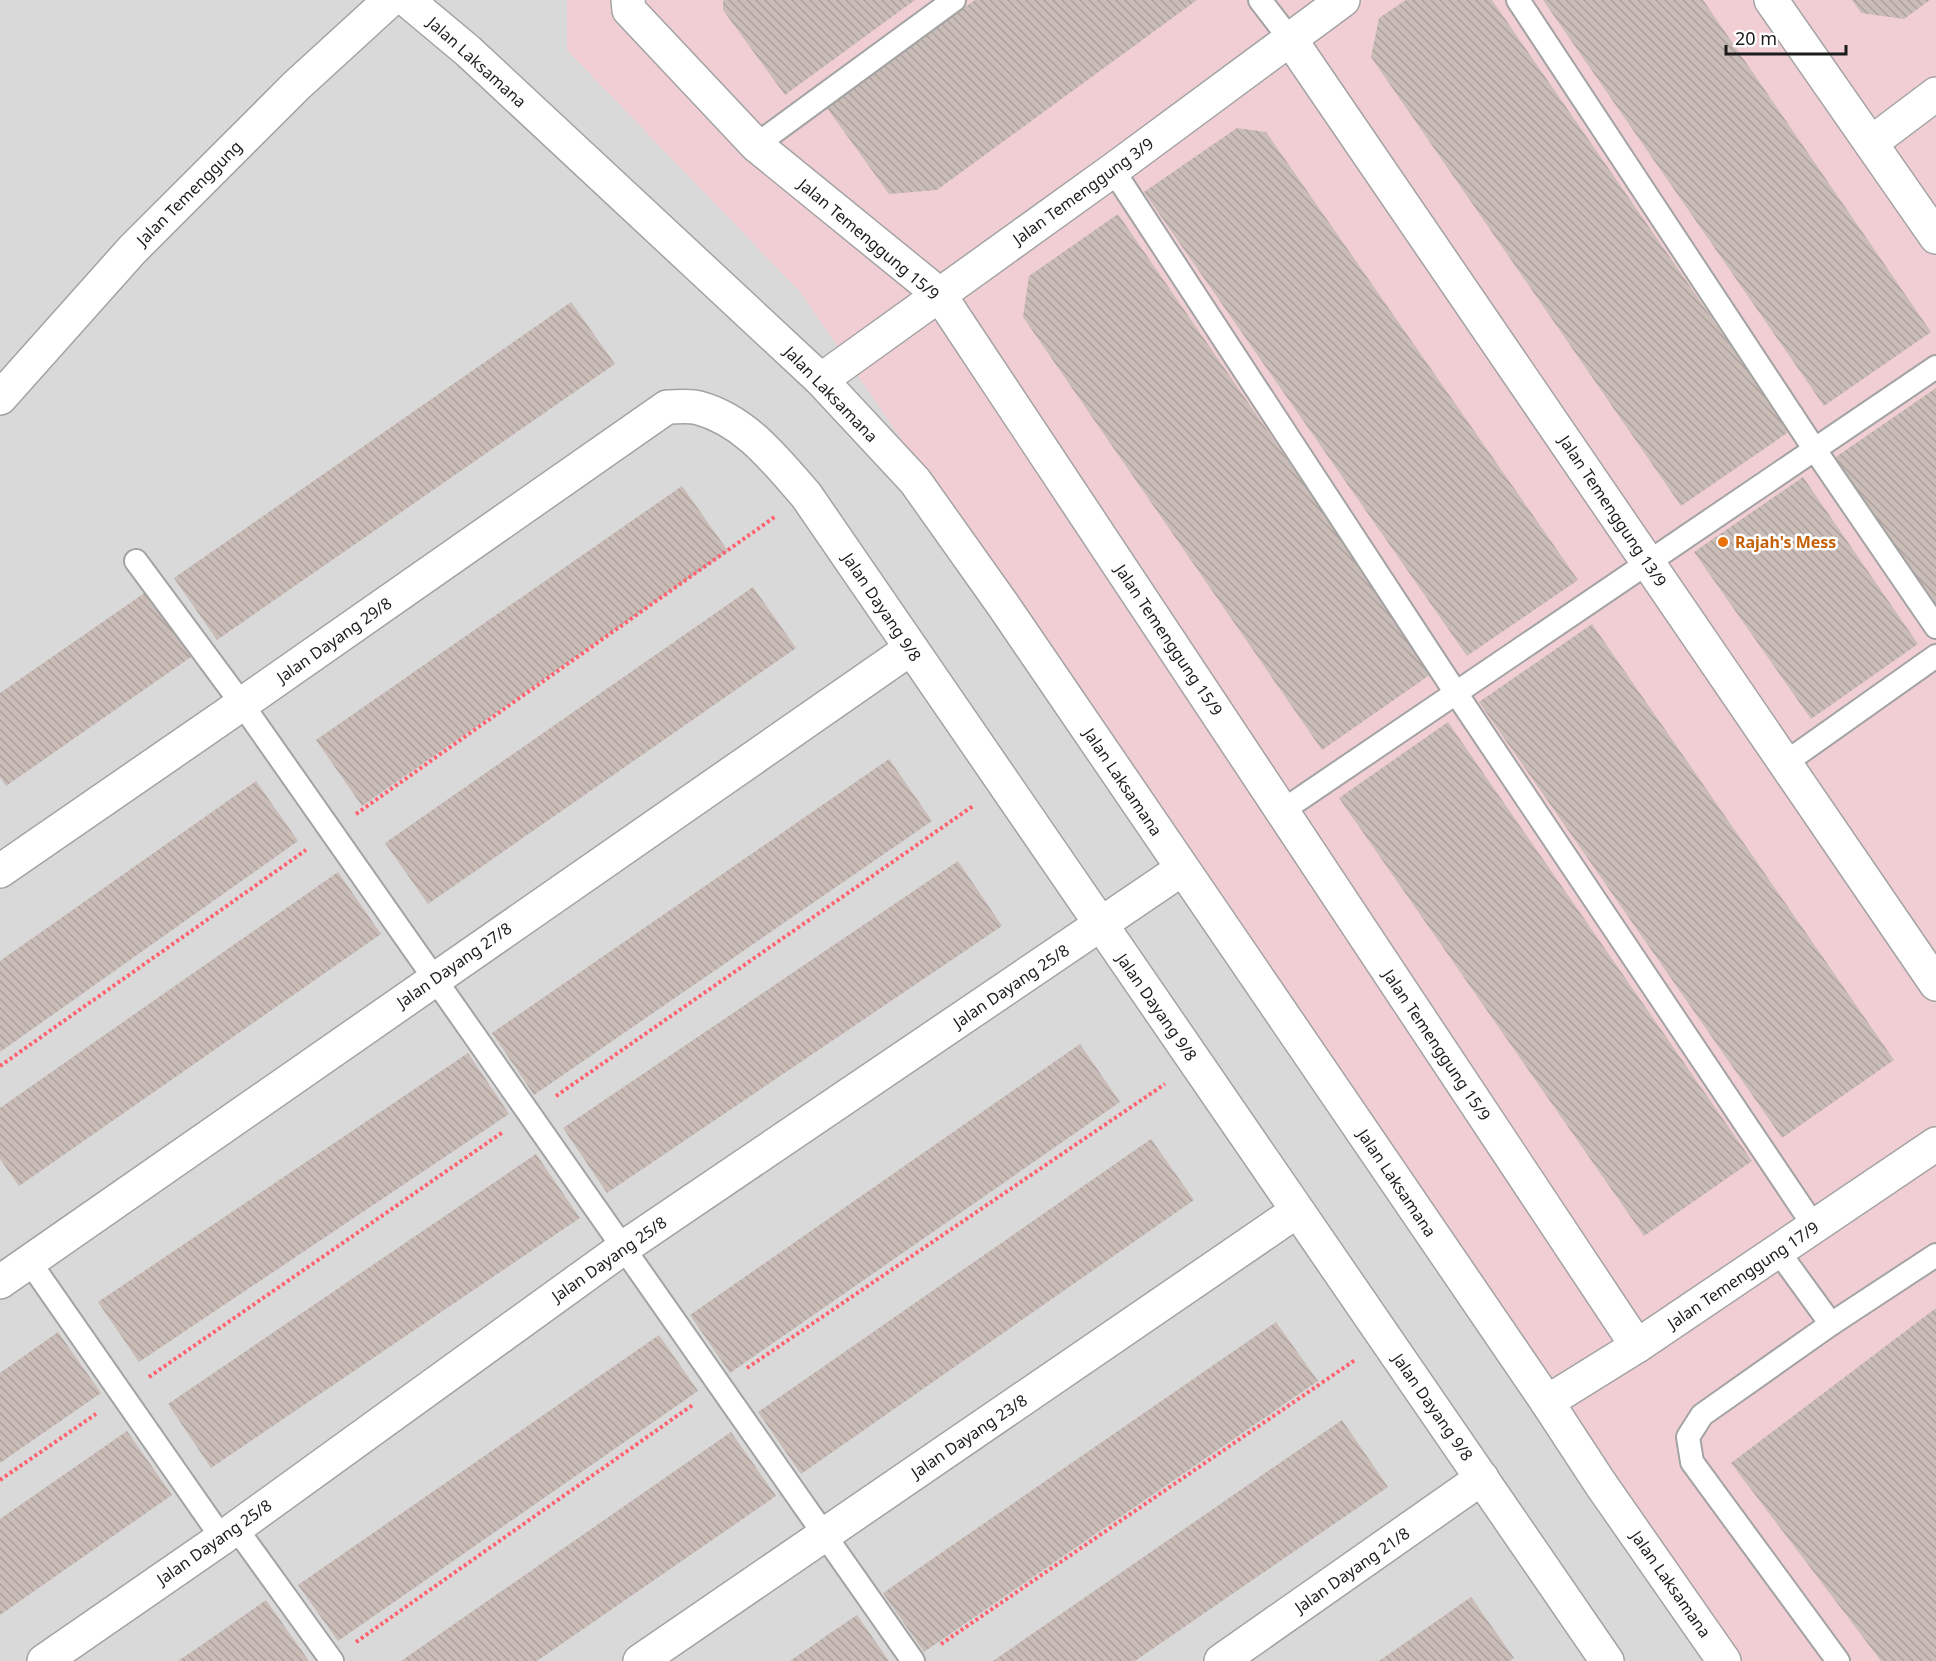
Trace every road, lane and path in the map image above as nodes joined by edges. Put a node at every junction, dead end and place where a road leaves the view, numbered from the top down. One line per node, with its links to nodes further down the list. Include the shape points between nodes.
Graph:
1 (390, 0): 18 (street, Jalan Temenggung, via 296,86 132,250)
2 (407, 0): 17 (street, Jalan Laksamana, via 468,51)
3 (628, 0): 12 (street, Jalan Temenggung 15/9, via 629,10)
4 (954, 0): 12 (lane)
5 (1260, 0): 9 (lane)
6 (1343, 0): 9 (street, Jalan Temenggung 3/9)
7 (1518, 0): 20 (lane)
8 (1771, 0): 11 (street)
9 (1290, 39): 13 (street, Jalan Temenggung 3/9); 23 (street, Jalan Temenggung 13/9)
10 (1936, 94): 11 (street)
11 (1871, 143): 14 (street)
12 (756, 145): 15 (street, Jalan Temenggung 15/9)
13 (1113, 170): 15 (street, Jalan Temenggung 3/9); 27 (lane)
14 (1936, 237)
15 (939, 294): 17 (street, Jalan Temenggung 3/9); 30 (street, Jalan Temenggung 15/9)
16 (1936, 368): 20 (lane)
17 (821, 380): 32 (street, Jalan Laksamana, via 915,482)
18 (0, 398)
19 (667, 407): 21 (street, Jalan Dayang 9/8, via 697,407 728,420 762,445); 28 (street, Jalan Dayang 29/8)
20 (1815, 450): 23 (lane); 24 (lane)
21 (806, 495): 25 (street, Jalan Dayang 9/8); 31 (path)
22 (136, 561): 28 (lane)
23 (1648, 563): 27 (lane); 29 (street, Jalan Temenggung 13/9)
24 (1936, 627)
25 (910, 649): 34 (street, Jalan Dayang 9/8); 35 (street, Jalan Dayang 27/8)
26 (1936, 656): 29 (lane)
27 (1456, 693): 30 (lane); 41 (lane)
28 (242, 704): 31 (lane); 33 (street, Jalan Dayang 29/8)
29 (1785, 763): 36 (street, Jalan Temenggung 13/9)
30 (1282, 811): 49 (street, Jalan Temenggung 15/9)
31 (332, 831): 35 (lane); 38 (path)
32 (1182, 869): 34 (street, Jalan Dayang 25/8); 51 (street, Jalan Laksamana)
33 (0, 871)
34 (1101, 926): 37 (street, Jalan Dayang 9/8); 42 (street, Jalan Dayang 25/8)
35 (435, 978): 42 (lane); 45 (street, Jalan Dayang 27/8)
36 (1936, 984)
37 (1195, 1063): 40 (street, Jalan Dayang 9/8); 50 (path)
38 (0, 1066)
39 (1936, 1144): 41 (street, Jalan Temenggung 17/9)
40 (1297, 1211): 48 (street, Jalan Dayang 9/8); 54 (street, Jalan Dayang 23/8)
41 (1814, 1226): 43 (street, Jalan Temenggung 17/9)
42 (623, 1248): 50 (lane); 53 (street, Jalan Dayang 25/8)
43 (1778, 1251): 47 (lane); 49 (street, Jalan Temenggung 17/9)
44 (1936, 1255): 47 (lane)
45 (29, 1261): 46 (street, Jalan Dayang 27/8); 53 (lane)
46 (0, 1282)
47 (1831, 1324): 63 (lane, via 1702,1415 1688,1437 1692,1462)
48 (1386, 1339): 52 (street, Jalan Dayang 9/8); 55 (path)
49 (1637, 1346): 51 (street, Jalan Temenggung 17/9)
50 (720, 1386): 54 (lane); 56 (path)
51 (1547, 1402): 62 (street, Jalan Laksamana)
52 (1482, 1479): 60 (street, Jalan Dayang 21/8); 61 (street, Jalan Dayang 9/8)
53 (229, 1533): 56 (lane); 57 (street, Jalan Dayang 25/8)
54 (824, 1535): 58 (street, Jalan Dayang 23/8); 59 (lane)
55 (935, 1648)
56 (332, 1660)
57 (44, 1661)
58 (640, 1661)
59 (913, 1661)
60 (1221, 1661)
61 (1607, 1661)
62 (1724, 1661)
63 (1838, 1661)

